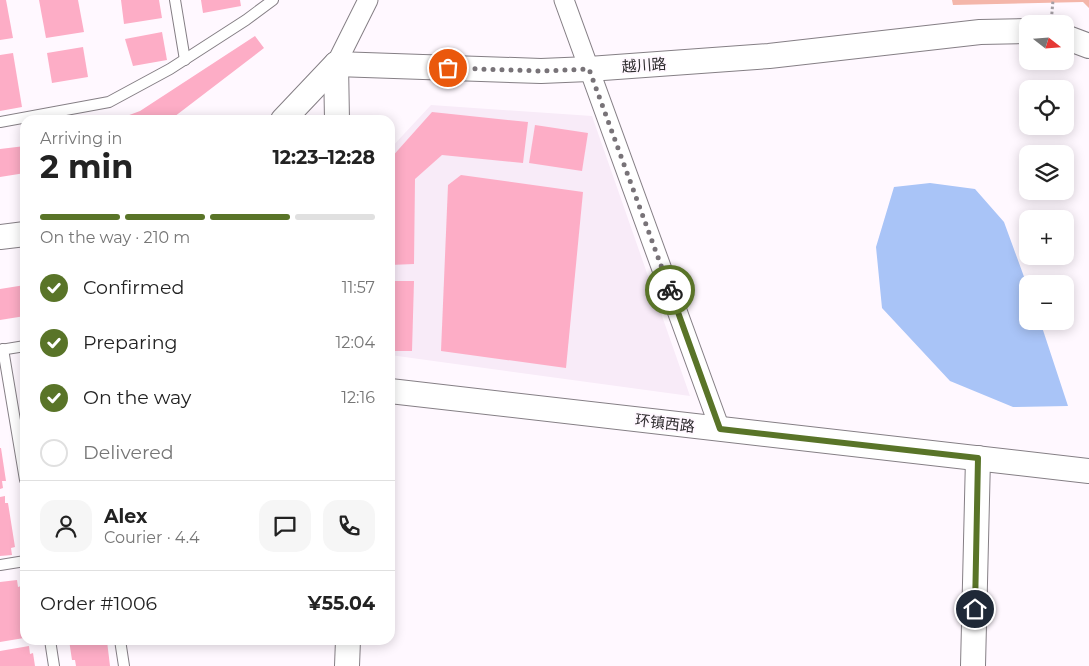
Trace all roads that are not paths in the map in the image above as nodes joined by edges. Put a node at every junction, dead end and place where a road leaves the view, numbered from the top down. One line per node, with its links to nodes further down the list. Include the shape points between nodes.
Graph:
1 (175, 0): 8 (lane)
2 (273, 0): 8 (lane)
3 (368, 0): 9 (street)
4 (564, 0): 10 (street)
5 (1019, 31): 10 (street, 越川路, via 980,32 769,56)
6 (1074, 40): 7 (street)
7 (1089, 46)
8 (185, 60): 11 (lane, via 109,102)
9 (336, 64): 10 (street, 越川路, via 541,71); 12 (street); 13 (street)
10 (589, 69): 21 (street)
11 (38, 115)
12 (288, 115)
13 (338, 115)
14 (20, 118): 15 (lane)
15 (0, 122)
16 (20, 235): 17 (street)
17 (0, 237)
18 (20, 347): 19 (lane)
19 (1, 350): 22 (lane)
20 (395, 392): 21 (street, 环镇西路)
21 (720, 429): 23 (street, 环镇西路)
22 (20, 453)
23 (978, 458): 24 (street, 环镇西路); 33 (street)
24 (1089, 471)
25 (20, 562): 26 (lane)
26 (0, 565)
27 (51, 645): 30 (lane)
28 (121, 645): 31 (lane)
29 (348, 645): 32 (street)
30 (54, 666)
31 (124, 666)
32 (347, 666)
33 (974, 666)

